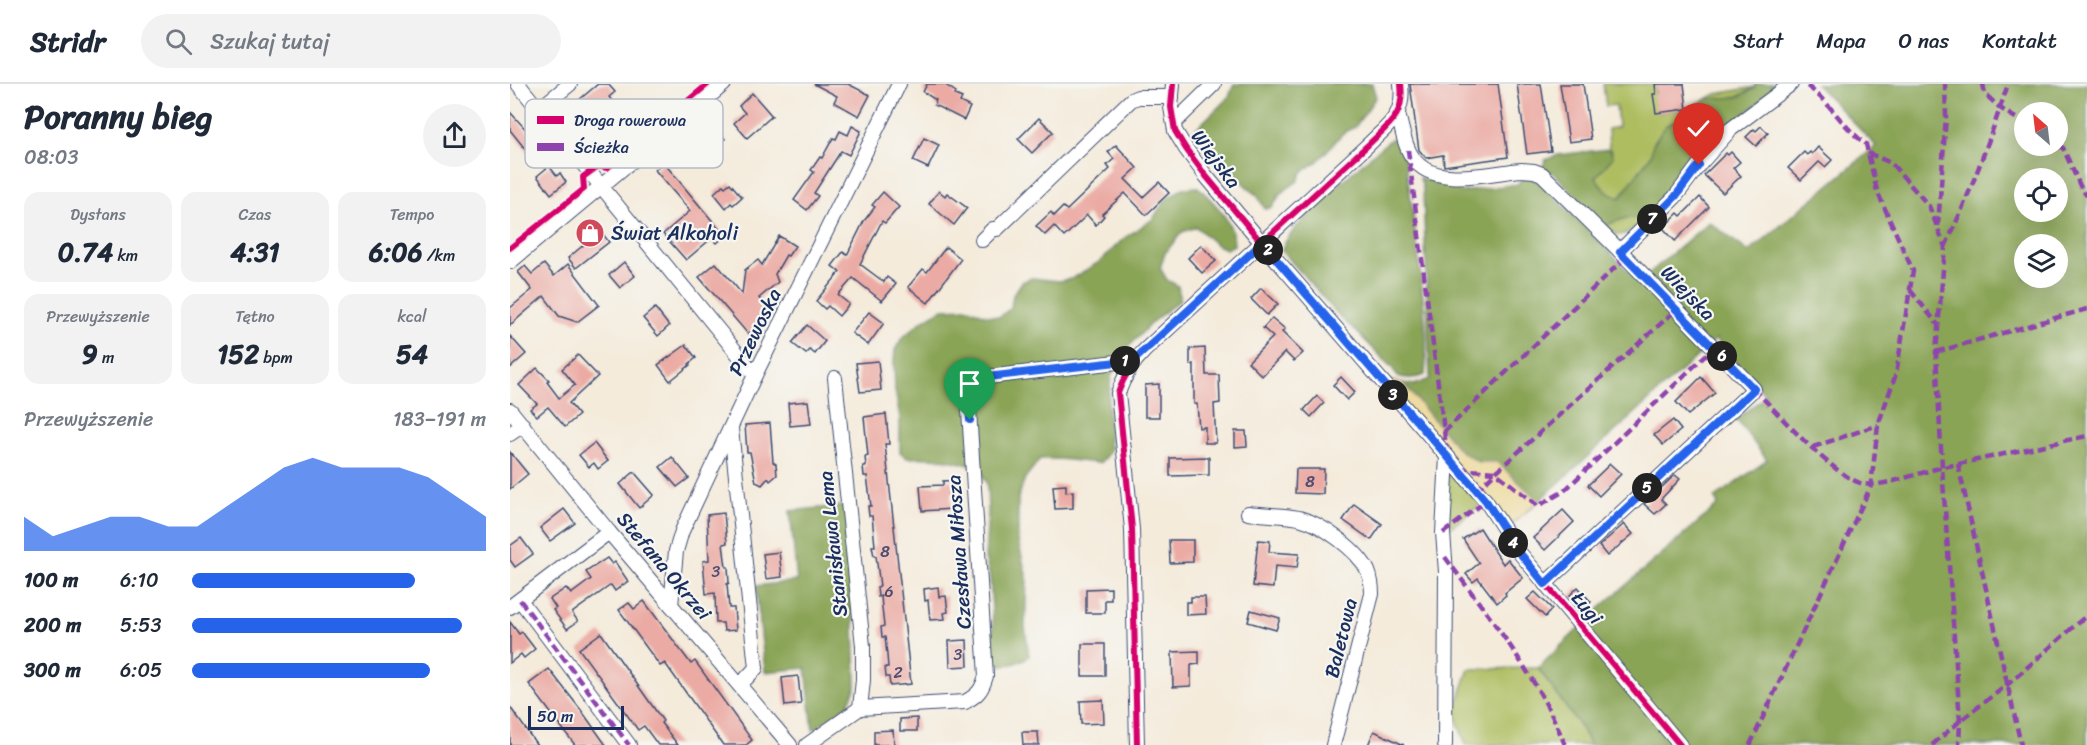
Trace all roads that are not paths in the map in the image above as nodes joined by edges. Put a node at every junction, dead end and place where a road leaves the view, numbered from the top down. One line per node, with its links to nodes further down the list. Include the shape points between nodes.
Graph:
1 (518, 84): 9 (street)
2 (570, 84): 10 (street)
3 (724, 84): 11 (street)
4 (899, 84): 22 (street, Przewoska)
5 (1214, 84): 13 (street)
6 (1401, 84): 12 (street)
7 (1791, 84): 19 (street, via 1731,129 1675,197)
8 (1173, 90): 13 (street, Wiejska); 17 (street, Wiejska, via 1131,100)
9 (531, 99)
10 (551, 99)
11 (706, 99)
12 (1398, 114): 18 (street); 19 (street, Wiejska, via 1408,150 1423,169 1443,176 1522,170 1542,174)
13 (1174, 123): 18 (street, Wiejska, via 1186,149)
14 (586, 168): 16 (street)
15 (624, 168): 16 (street)
16 (601, 187): 20 (street); 22 (street)
17 (982, 240)
18 (1262, 243): 21 (street); 29 (street, Ługi)
19 (1620, 252): 24 (street, Wiejska)
20 (510, 262)
21 (1134, 360): 36 (street, Czesława Miłosza, via 987,377 974,384 969,395 986,676 982,688 965,702); 40 (street, via 1118,393 1132,529)
22 (755, 375): 27 (street, Przewoska)
23 (835, 378): 36 (street, Stanisława Lema, via 862,646)
24 (1754, 389): 32 (street, Ługi)
25 (510, 410): 26 (street, Stefana Okrzei)
26 (523, 425): 28 (street); 31 (street, Stefana Okrzei)
27 (731, 429): 34 (street, Przewoska, via 682,531); 35 (street, via 756,668)
28 (510, 434)
29 (1447, 456): 32 (street, Ługi, via 1486,501); 42 (street, via 1443,533)
30 (1248, 513): 41 (street, Baletowa, via 1300,518 1352,550 1367,568 1372,594)
31 (609, 532): 33 (street); 34 (street, Stefana Okrzei)
32 (1545, 584): 43 (street, Ługi)
33 (515, 604): 37 (street)
34 (670, 604): 35 (street, Stefana Okrzei)
35 (740, 685): 38 (street, Stefana Okrzei)
36 (860, 708): 39 (street)
37 (629, 745)
38 (790, 745)
39 (807, 745)
40 (1137, 745)
41 (1334, 745)
42 (1445, 745)
43 (1680, 745)

